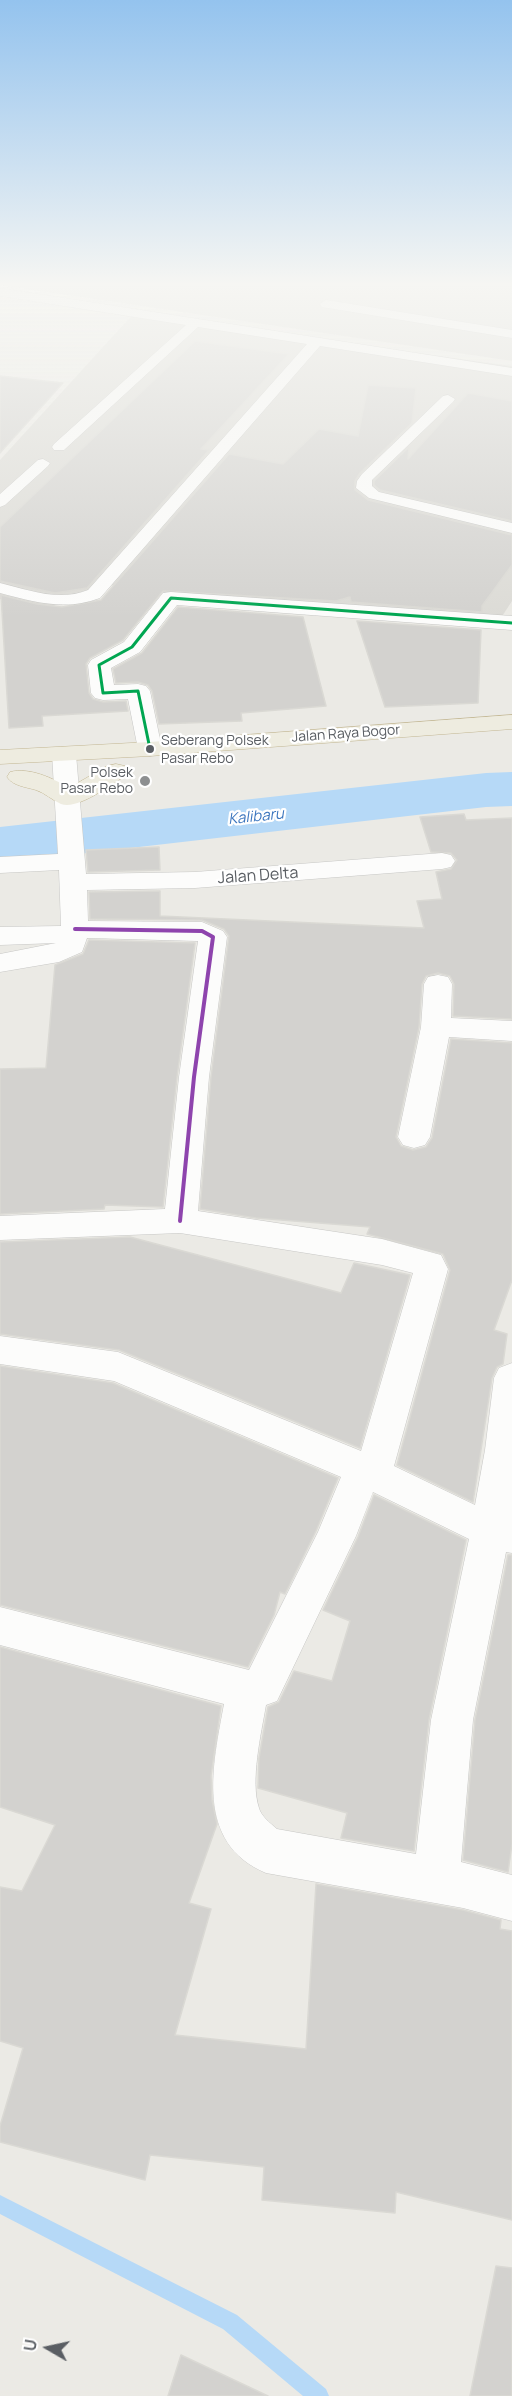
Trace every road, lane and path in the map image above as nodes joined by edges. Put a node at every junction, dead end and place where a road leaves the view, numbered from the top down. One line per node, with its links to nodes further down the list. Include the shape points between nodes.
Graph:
1 (116, 395): 4 (lane)
2 (269, 395): 8 (lane, via 93,594 69,602)
3 (448, 399): 7 (lane, via 367,477 364,488 384,498)
4 (59, 447)
5 (43, 463): 6 (lane)
6 (0, 502)
7 (512, 528)
8 (0, 588)
9 (512, 622): 12 (street, via 171,598 132,647 99,665 103,693 138,691)
10 (512, 722): 12 (highway, Jalan Raya Bogor)
11 (512, 745): 15 (highway, Jalan Raya Bogor, via 116,771 92,783)
12 (150, 749): 15 (highway, Jalan Raya Bogor)
13 (0, 757): 15 (highway, Jalan Raya Bogor)
14 (10, 777): 15 (highway, via 48,786)
15 (69, 819): 16 (street, Jalan Delta, via 195,880); 17 (street, Jalan Delta); 19 (street)
16 (442, 861)
17 (0, 866)
18 (0, 936): 19 (street)
19 (70, 938): 20 (street); 25 (street, via 202,931 213,937)
20 (0, 963)
21 (438, 984): 22 (street)
22 (436, 1027): 23 (street); 24 (street)
23 (512, 1031)
24 (414, 1137)
25 (180, 1221): 26 (street); 29 (street, via 381,1252 429,1264 431,1269)
26 (0, 1228)
27 (0, 1350): 29 (street, via 118,1367)
28 (512, 1378): 30 (street)
29 (368, 1472): 30 (street); 32 (street, via 265,1682 262,1687)
30 (501, 1533): 33 (street, via 452,1720)
31 (0, 1626): 32 (street)
32 (247, 1690): 33 (street, via 233,1797 240,1820 255,1840 266,1850)
33 (436, 1880): 34 (street)
34 (512, 1898)

